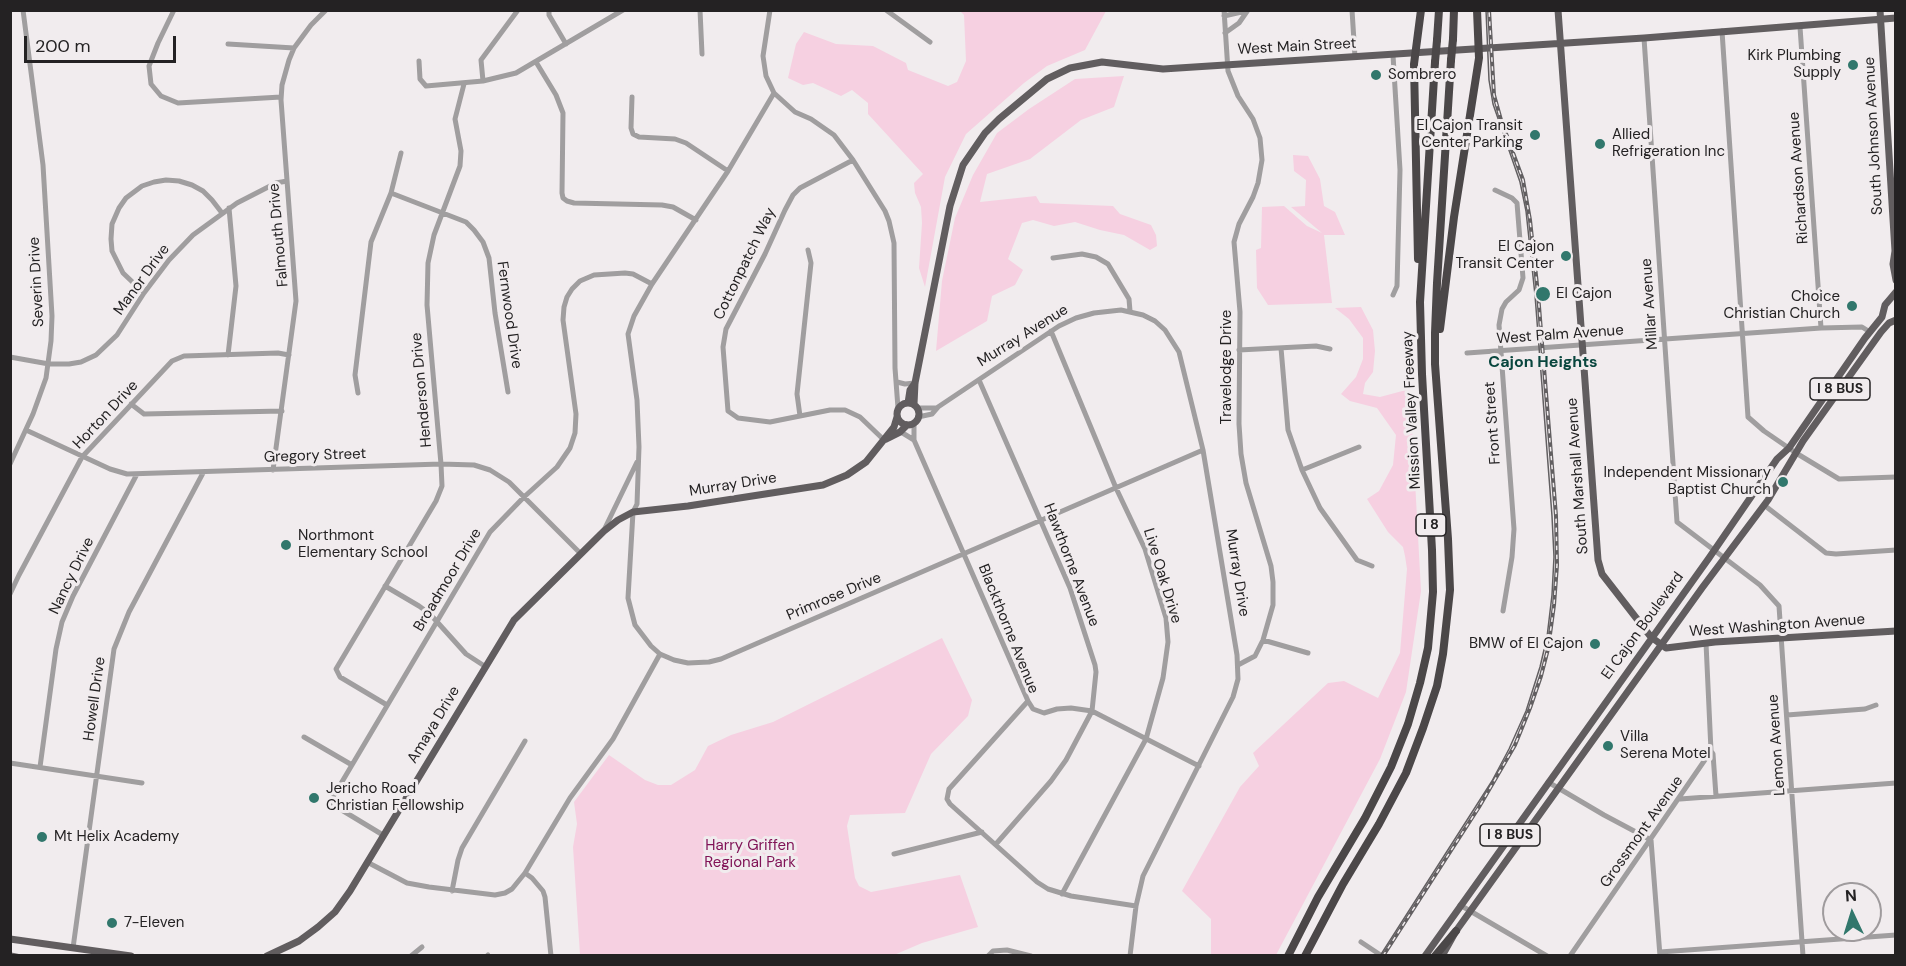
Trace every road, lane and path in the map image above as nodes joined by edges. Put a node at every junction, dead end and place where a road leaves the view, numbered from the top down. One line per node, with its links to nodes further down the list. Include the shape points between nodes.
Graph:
1 (23, 10): 80 (street, Severin Drive, via 43,165 52,316)
2 (174, 10): 41 (street, via 149,66 151,84 161,96 188,103)
3 (326, 10): 29 (street, Falmouth Drive)
4 (518, 10): 38 (street, via 481,60)
5 (549, 10): 28 (street)
6 (623, 10): 28 (street)
7 (700, 10): 31 (street)
8 (770, 10): 40 (street, via 764,63)
9 (886, 10): 25 (street)
10 (1248, 10): 18 (street); 23 (street)
11 (1353, 10): 34 (street)
12 (1421, 10): 32 (highway)
13 (1439, 10): 61 (highway, Mission Valley Freeway / I 8, bridge)
14 (1454, 10): 79 (highway, Mission Valley Freeway / I 8, bridge)
15 (1477, 10): 30 (highway)
16 (1558, 10): 26 (main road, South Marshall Avenue)
17 (1880, 10): 20 (main road, South Johnson Avenue)
18 (1224, 13): 23 (street, Travelodge Drive)
19 (1896, 18): 20 (main road, West Main Street)
20 (1880, 20): 21 (main road, West Main Street); 54 (main road, South Johnson Avenue)
21 (1800, 27): 22 (main road, West Main Street); 65 (street, Richardson Avenue)
22 (1722, 31): 24 (main road, West Main Street); 68 (street)
23 (1225, 33): 37 (street, Travelodge Drive)
24 (1644, 38): 26 (main road, West Main Street); 69 (street, Millar Avenue)
25 (930, 42)
26 (1561, 43): 30 (main road, West Main Street); 70 (main road, South Marshall Avenue)
27 (228, 44): 29 (street)
28 (566, 44): 36 (street)
29 (294, 48): 41 (street, Falmouth Drive)
30 (1479, 49): 32 (main road, West Main Street); 79 (highway)
31 (702, 54)
32 (1415, 54): 33 (main road, West Main Street); 61 (highway)
33 (1393, 55): 34 (main road, West Main Street); 60 (street, via 1400,170 1397,286)
34 (1355, 57): 37 (main road, West Main Street)
35 (419, 61): 39 (street, via 420,79 426,86)
36 (536, 62): 38 (street, via 516,73); 52 (street, via 563,113 563,198 573,203 662,205)
37 (1227, 64): 73 (street, Travelodge Drive, via 1260,138 1262,160 1258,183 1234,242); 83 (main road, West Main Street, via 1163,69 1111,63 1078,66 1047,79 985,133 963,165 953,192)
38 (483, 81): 39 (street)
39 (464, 84): 50 (street, Henderson Drive, via 455,118 460,166)
40 (774, 93): 44 (street, via 795,112 834,135); 45 (street)
41 (281, 97): 46 (street, Falmouth Drive)
42 (632, 97): 45 (street, via 633,134 686,143)
43 (401, 153): 48 (street)
44 (853, 160): 82 (street, via 885,211 892,232); 91 (street, Cottonpatch Way, via 793,195 726,329 723,347 728,411 738,418 759,422)
45 (728, 171): 52 (street)
46 (287, 181): 49 (street, Manor Drive); 77 (street, Falmouth Drive, via 296,301)
47 (1495, 190): 74 (street, Front Street, via 1517,203 1523,278 1499,318)
48 (390, 192): 50 (street, Fernwood Drive); 86 (street, via 371,242 355,375)
49 (229, 208): 51 (street, Manor Drive); 76 (street, via 236,286)
50 (443, 212): 85 (street, Fernwood Drive, via 466,222 487,252); 105 (street, Henderson Drive, via 430,248 427,305)
51 (222, 213): 59 (street, Manor Drive, via 178,250); 59 (street, via 203,191 179,181 154,182 126,198 114,220 111,245 120,268)
52 (696, 219): 57 (street)
53 (808, 250): 91 (street, via 811,263 796,394)
54 (1895, 252): 56 (main road, South Johnson Avenue)
55 (1053, 258): 62 (street, via 1083,254 1108,264 1129,299)
56 (1896, 280)
57 (652, 284): 102 (street, via 627,339 637,400); 112 (street, Broadmoor Drive, via 633,274 594,275 569,293 564,320 575,433 557,467)
58 (1896, 292): 63 (main road, I 8 BUS)
59 (144, 293): 80 (street, Manor Drive, via 117,335 96,355 81,362)
60 (1393, 295)
61 (1420, 302): 185 (highway, Mission Valley Freeway / I 8, via 1433,592 1428,648 1408,724 1391,767)
62 (1130, 311): 66 (street, Murray Avenue, via 1094,313); 99 (street, Murray Drive, via 1155,321 1176,346)
63 (1884, 312): 64 (main road, I 8 BUS); 67 (main road, El Cajon Boulevard / I 8 BUS)
64 (1895, 320): 100 (main road, El Cajon Boulevard / I 8 BUS, via 1881,332)
65 (1821, 328): 67 (street, West Palm Avenue, via 1862,327); 68 (street, West Palm Avenue)
66 (1051, 331): 81 (street, Murray Avenue); 111 (street, Live Oak Drive)
67 (1870, 332): 98 (main road, El Cajon Boulevard / I 8 BUS)
68 (1742, 333): 69 (street, West Palm Avenue); 98 (street, via 1748,417)
69 (1665, 340): 70 (street, West Palm Avenue); 117 (street, Millar Avenue, via 1677,522)
70 (1583, 345): 74 (street, West Palm Avenue); 128 (main road, South Marshall Avenue, via 1598,560 1602,574)
71 (1281, 348): 72 (street); 73 (street); 107 (street, via 1288,430)
72 (1330, 349)
73 (1239, 350): 129 (street, Travelodge Drive, via 1242,461 1272,566 1272,605)
74 (1501, 351): 75 (street, West Palm Avenue); 125 (street, Front Street, via 1514,529)
75 (1467, 352)
76 (228, 355): 77 (street, Horton Drive); 87 (street, Horton Drive, via 176,359)
77 (289, 355): 89 (street, Falmouth Drive)
78 (10, 357): 80 (street, Manor Drive)
79 (1435, 363): 186 (highway, Mission Valley Freeway / I 8, via 1450,590 1437,686 1406,773)
80 (49, 364): 93 (street, Severin Drive)
81 (979, 380): 90 (street, Murray Avenue, via 932,414); 115 (street, Hawthorne Avenue)
82 (897, 382): 83 (street); 84 (street)
83 (915, 383): 90 (main road, West Main Street)
84 (898, 389): 88 (street); 90 (street)
85 (508, 392)
86 (358, 393)
87 (131, 404): 89 (street, via 144,414); 101 (street, Horton Drive)
88 (898, 408): 90 (main road, Murray Avenue); 92 (main road, Murray Avenue)
89 (282, 411): 106 (street, Falmouth Drive)
90 (912, 412): 92 (main road, via 903,424); 94 (main road, Murray Avenue); 96 (street, Blackthorne Avenue)
91 (800, 416): 95 (street, via 845,410 860,417)
92 (897, 417): 95 (main road, Murray Avenue)
93 (26, 430): 101 (street, Gregory Street); 104 (street, Severin Drive)
94 (901, 432): 95 (main road, Murray Avenue); 96 (street)
95 (884, 440): 103 (main road, Murray Avenue)
96 (914, 440): 120 (street, Blackthorne Avenue)
97 (1359, 447): 107 (street)
98 (1789, 448): 100 (street); 117 (main road, El Cajon Boulevard / I 8 BUS, via 1777,459)
99 (1203, 450): 111 (street, Primrose Drive); 135 (street, Murray Drive)
100 (1796, 453): 110 (street, via 1839,479); 113 (main road, El Cajon Boulevard / I 8 BUS)
101 (82, 457): 109 (street, Gregory Street, via 116,471); 124 (street, Horton Drive)
102 (639, 458): 114 (street, via 637,504); 116 (street)
103 (866, 462): 114 (main road, Murray Drive, via 823,485)
104 (10, 464)
105 (441, 464): 106 (street, Gregory Street); 112 (street, Gregory Street, via 466,464 490,470); 123 (street, Henderson Drive, via 442,486 436,501)
106 (273, 470): 108 (street, Gregory Street)
107 (1302, 470): 122 (street, via 1320,508 1357,561)
108 (203, 473): 109 (street, Gregory Street); 150 (street, Howell Drive, via 120,630)
109 (137, 474): 149 (street, Nancy Drive, via 62,622)
110 (1896, 477)
111 (1116, 488): 115 (street, Primrose Drive); 143 (street, Live Oak Drive, via 1144,549 1168,631 1167,661)
112 (524, 497): 119 (street, Gregory Street); 126 (street, Broadmoor Drive, via 490,532)
113 (1764, 505): 118 (street, via 1826,553); 121 (main road, El Cajon Boulevard / I 8 BUS)
114 (633, 512): 116 (main road, Amaya Drive); 134 (street, via 629,606 635,625)
115 (1042, 520): 120 (street, Primrose Drive); 140 (street, Hawthorne Avenue, via 1095,665)
116 (604, 531): 119 (main road, Amaya Drive)
117 (1715, 549): 121 (street, Lemon Avenue); 128 (main road, El Cajon Boulevard / I 8 BUS)
118 (1896, 550)
119 (581, 554): 136 (main road, Amaya Drive, via 514,620)
120 (964, 554): 134 (street, Primrose Drive, via 721,659 681,662); 137 (street, Blackthorne Avenue)
121 (1726, 558): 130 (street, Lemon Avenue, via 1777,602); 132 (main road, El Cajon Boulevard / I 8 BUS)
122 (1372, 566)
123 (385, 586): 126 (street); 138 (street, Henderson Drive, via 336,669 340,677)
124 (10, 594)
125 (1503, 611)
126 (437, 622): 136 (street, via 466,654); 138 (street, Broadmoor Drive)
127 (1896, 631): 130 (main road, West Washington Avenue)
128 (1652, 637): 132 (main road, South Marshall Avenue); 151 (main road, El Cajon Boulevard / I 8 BUS)
129 (1263, 639): 133 (street); 135 (street, Travelodge Drive, via 1255,656)
130 (1781, 639): 131 (main road, West Washington Avenue); 141 (street, Lemon Avenue)
131 (1706, 643): 132 (main road, West Washington Avenue, via 1666,648); 145 (street)
132 (1661, 645): 154 (main road, El Cajon Boulevard / I 8 BUS)
133 (1308, 653)
134 (660, 654): 164 (street, via 613,739 559,814)
135 (1239, 665): 148 (street, Murray Drive, via 1233,697)
136 (486, 667): 159 (main road, Amaya Drive)
137 (1028, 701): 140 (street, via 1037,712 1071,708); 158 (street, Blackthorne Avenue, via 947,793 950,804)
138 (387, 705): 147 (street, Broadmoor Drive)
139 (1876, 705): 141 (street)
140 (1092, 711): 143 (street); 161 (street, Hawthorne Avenue, via 1056,774)
141 (1787, 715): 155 (street, Lemon Avenue)
142 (304, 737): 147 (street)
143 (1146, 739): 148 (street); 166 (street, Live Oak Drive)
144 (525, 741): 165 (street, via 462,848)
145 (1711, 751): 156 (street); 157 (street, Grossmont Avenue)
146 (10, 763): 149 (street)
147 (352, 765): 159 (street, Broadmoor Drive, via 332,802)
148 (1198, 766): 168 (street, Murray Drive, via 1143,876)
149 (40, 767): 150 (street)
150 (96, 776): 152 (street); 176 (street, Howell Drive)
151 (1548, 782): 154 (street); 167 (main road, El Cajon Boulevard / I 8 BUS)
152 (142, 783)
153 (1896, 783): 155 (street)
154 (1559, 789): 160 (street); 169 (main road, El Cajon Boulevard / I 8 BUS)
155 (1792, 790): 156 (street); 174 (street, Lemon Avenue)
156 (1716, 796): 157 (street)
157 (1680, 799): 160 (street, Grossmont Avenue)
158 (982, 832): 161 (street, Blackthorne Avenue); 162 (street)
159 (383, 836): 163 (main road, Amaya Drive)
160 (1652, 840): 177 (street); 192 (street, Grossmont Avenue)
161 (996, 844): 166 (street, Blackthorne Avenue, via 1037,882)
162 (894, 854)
163 (367, 862): 165 (street, via 407,883); 178 (main road, Amaya Drive, via 351,891 327,920)
164 (525, 873): 165 (street, via 512,889 498,895); 181 (street, via 545,897)
165 (452, 891)
166 (1062, 894): 168 (street, Blackthorne Avenue)
167 (1460, 905): 169 (street); 188 (main road, El Cajon Boulevard / I 8 BUS)
168 (1136, 906): 184 (street, Murray Drive)
169 (1470, 912): 170 (main road, El Cajon Boulevard / I 8 BUS); 191 (street)
170 (1456, 931): 189 (highway, I 8 BUS); 190 (main road, El Cajon Boulevard)
171 (1896, 935): 174 (street)
172 (10, 939): 176 (main road)
173 (1361, 942): 187 (street)
174 (1803, 942): 177 (street); 193 (street, Lemon Avenue)
175 (422, 947): 180 (street)
176 (73, 948): 179 (main road)
177 (1660, 954)
178 (268, 955)
179 (131, 956)
180 (411, 956)
181 (551, 956)
182 (988, 956): 183 (street, via 993,951 1007,950)
183 (1031, 956)
184 (1130, 956)
185 (1288, 956)
186 (1305, 956)
187 (1382, 956)
188 (1425, 956)
189 (1435, 956)
190 (1442, 956)
191 (1547, 956)
192 (1570, 956)
193 (1803, 956)

